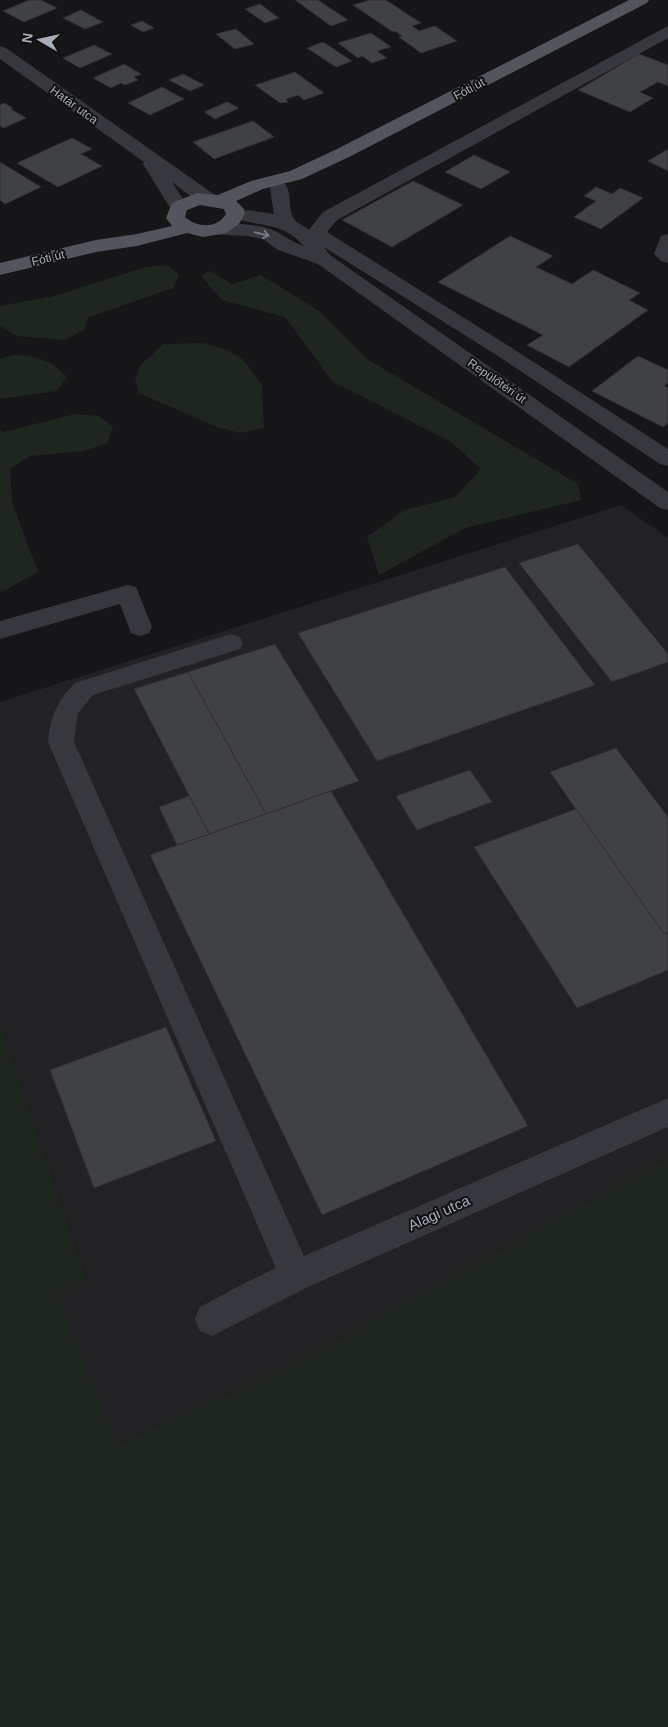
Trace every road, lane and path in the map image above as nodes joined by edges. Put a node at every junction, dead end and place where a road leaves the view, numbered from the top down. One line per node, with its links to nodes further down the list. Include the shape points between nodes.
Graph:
1 (641, 0): 5 (main road, Fóti út, via 408,121)
2 (668, 32): 15 (street, via 330,216 316,233)
3 (0, 51): 4 (street, Határ utca)
4 (149, 158): 7 (street, Határ utca); 8 (street, Határ utca)
5 (296, 175): 6 (main road, Fóti út); 7 (main road, Fóti út, via 257,185)
6 (279, 188): 7 (main road, Fóti út); 9 (street)
7 (224, 206): 8 (main road, Fóti út, via 192,201); 9 (street, Repülőtéri út); 10 (main road, Fóti út, via 231,221)
8 (180, 216): 10 (main road, Fóti út, via 194,230); 14 (main road, Fóti út, via 137,240 96,246)
9 (287, 223): 13 (street, Repülőtéri út, via 308,236)
10 (214, 230): 13 (street, Repülőtéri út, one-way to 13, via 247,230 270,235 285,246)
11 (668, 240): 12 (street, via 664,254)
12 (668, 257)
13 (325, 260): 16 (street, Repülőtéri út)
14 (0, 270)
15 (668, 460)
16 (668, 503)
17 (140, 626): 18 (street, via 128,594)
18 (0, 630)
19 (231, 643): 21 (street, via 84,689 70,703 62,722 61,742)
20 (668, 1112): 21 (street, Alagi utca)
21 (296, 1276): 22 (street, Alagi utca)
22 (212, 1319)

